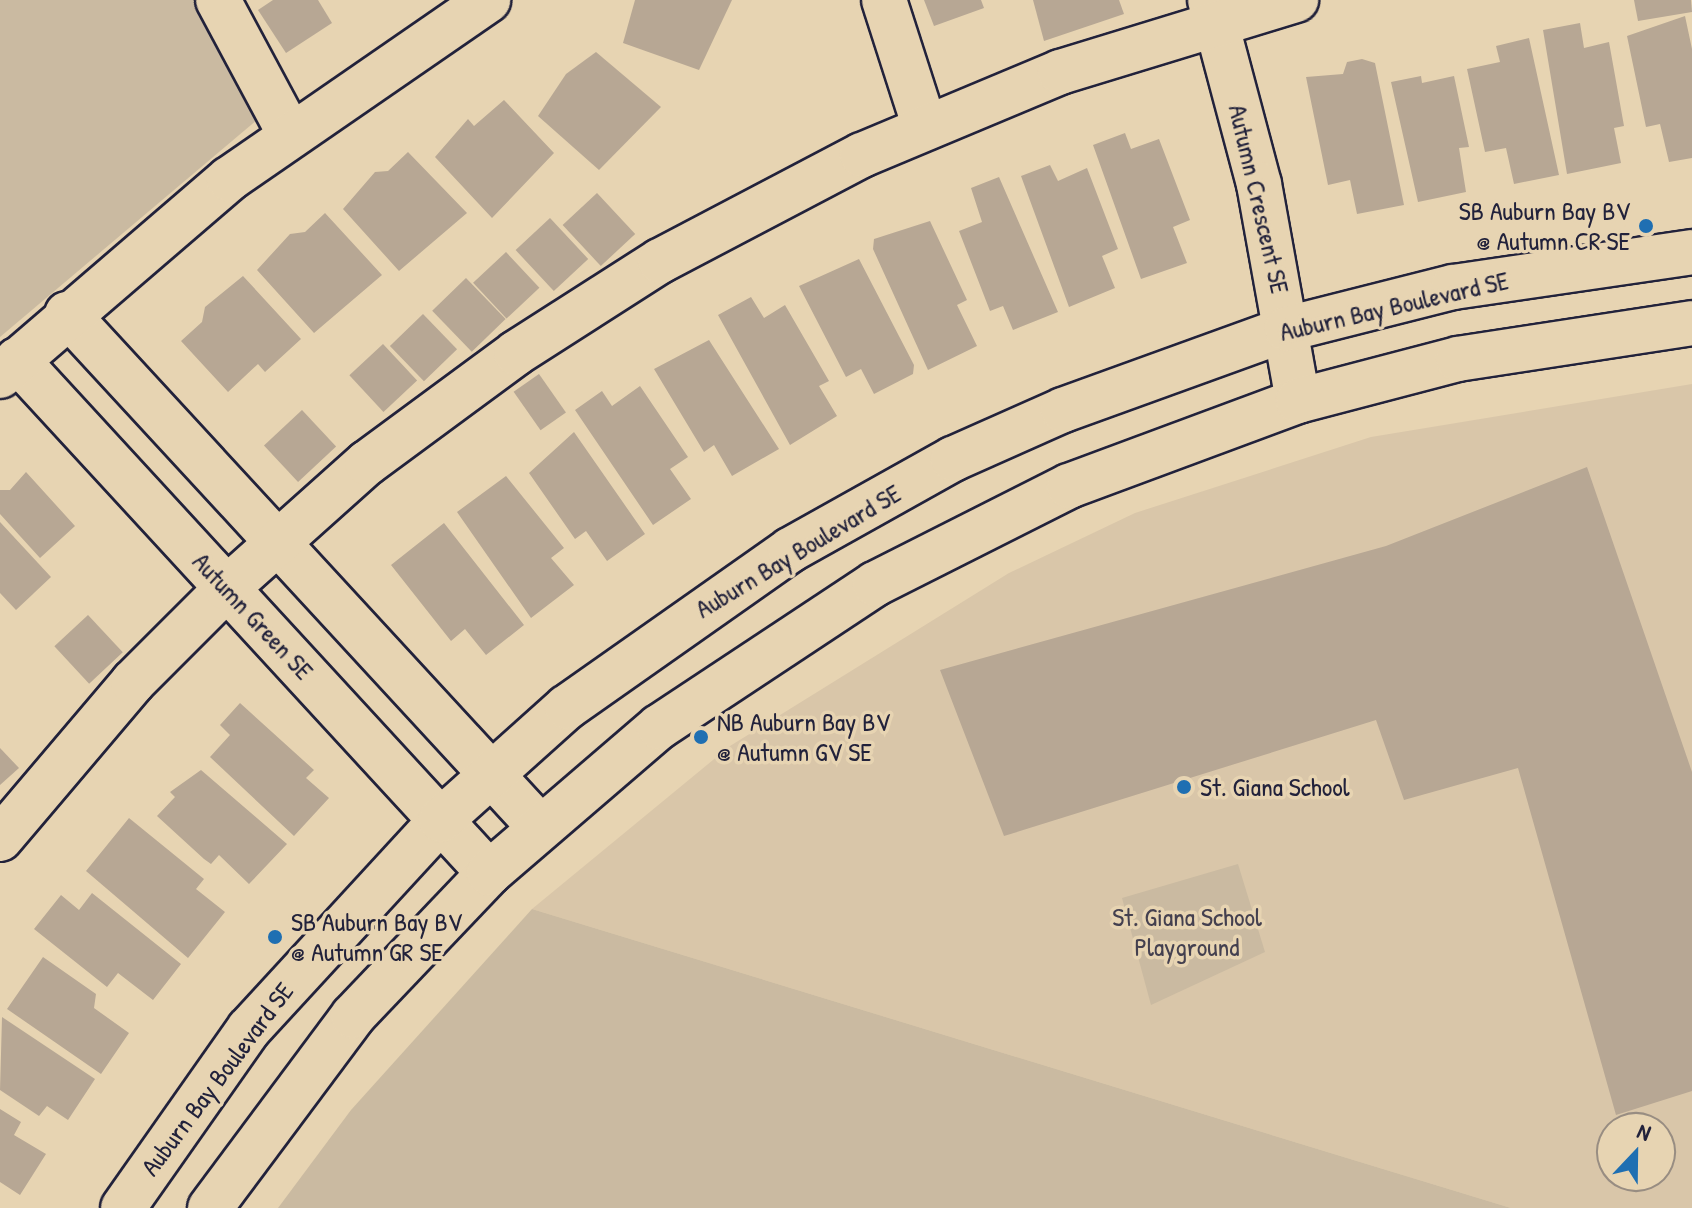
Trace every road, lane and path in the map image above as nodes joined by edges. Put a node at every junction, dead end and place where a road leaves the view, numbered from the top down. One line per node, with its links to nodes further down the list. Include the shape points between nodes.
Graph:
1 (218, 0): 7 (street)
2 (488, 0): 7 (street, Autumn Green SE)
3 (884, 0): 6 (street)
4 (1296, 0): 5 (street)
5 (1214, 11): 6 (street); 11 (street, Autumn Crescent SE)
6 (925, 128): 14 (street, via 660,261 516,353 367,463)
7 (290, 134): 9 (street, Autumn Green SE)
8 (1692, 252): 11 (street, Auburn Bay Boulevard SE, via 1453,287)
9 (67, 314): 12 (street, Autumn Green SE); 14 (street)
10 (1692, 323): 13 (street, via 1458,359)
11 (1287, 329): 13 (street, Autumn Crescent SE); 16 (street, Auburn Bay Boulevard SE, via 1063,410 858,512 677,626)
12 (8, 368): 15 (street, Autumn Green SE)
13 (1298, 401): 18 (street, via 1069,486 875,584 659,727)
14 (277, 543): 15 (street); 16 (street)
15 (227, 588): 17 (street, Autumn Green SE); 19 (street, via 133,682)
16 (491, 775): 17 (street, Auburn Bay Boulevard SE); 18 (street)
17 (441, 820): 20 (street, Autumn Green SE); 21 (street, Auburn Bay Boulevard SE, via 249,1029)
18 (539, 826): 20 (street)
19 (0, 839)
20 (489, 873): 22 (street, via 353,1016)
21 (123, 1208)
22 (210, 1208)

